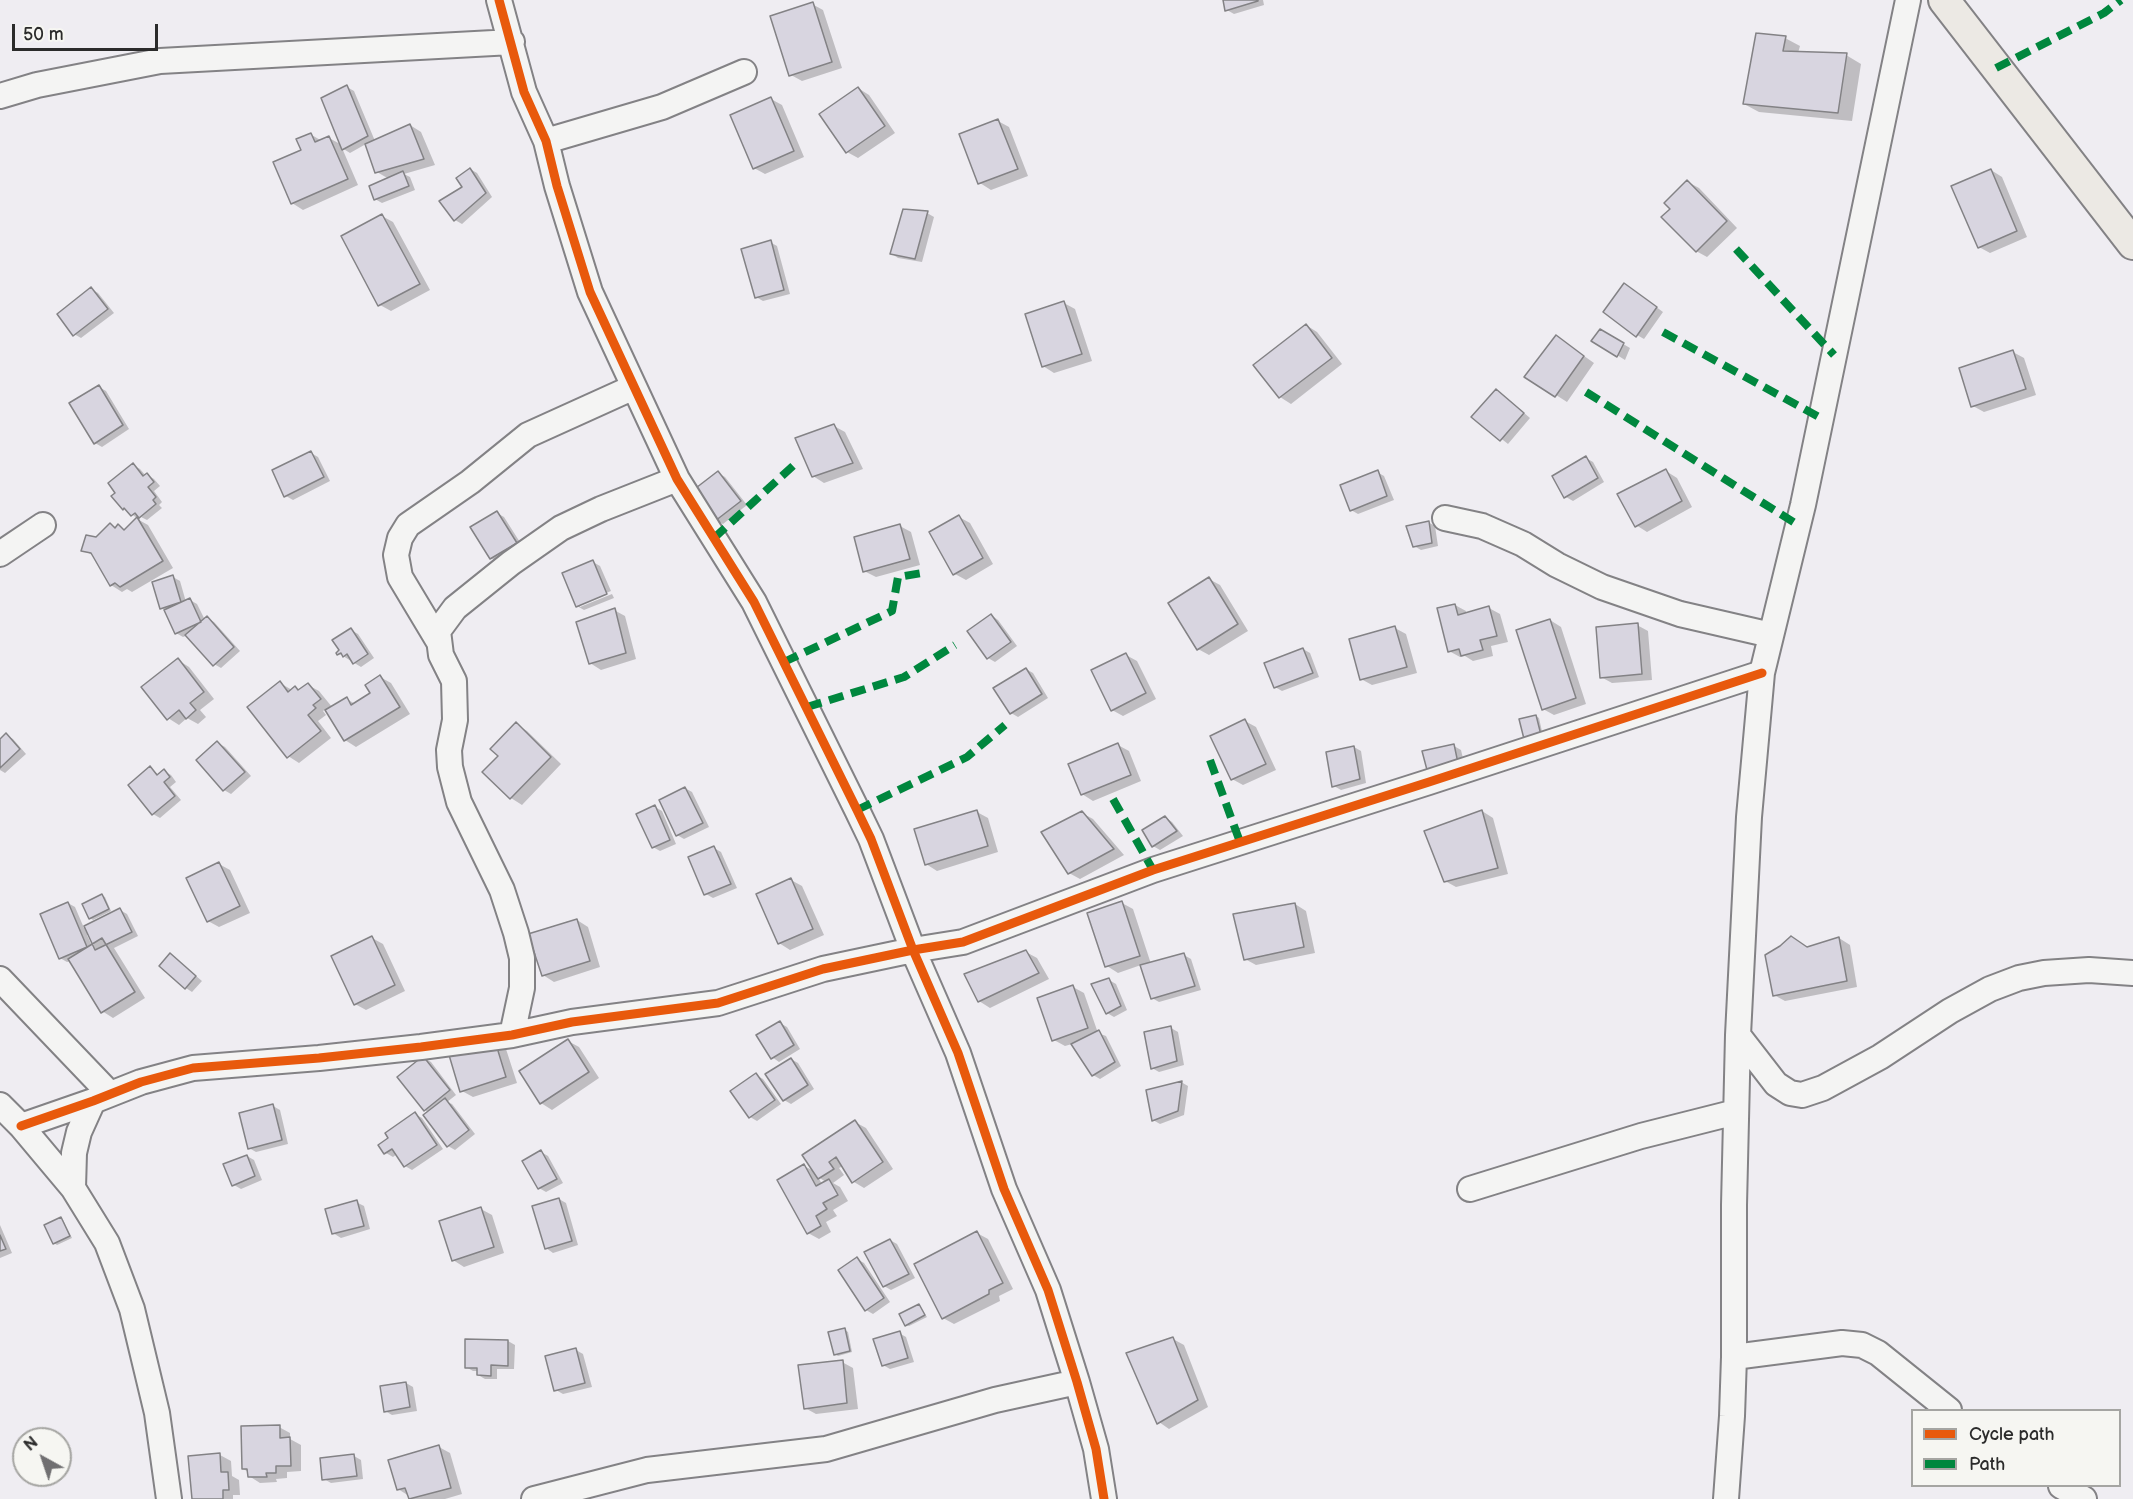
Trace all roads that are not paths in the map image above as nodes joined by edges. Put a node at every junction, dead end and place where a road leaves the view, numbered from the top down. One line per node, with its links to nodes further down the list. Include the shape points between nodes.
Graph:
1 (499, 0): 4 (street)
2 (1908, 0): 14 (street, via 1803,505)
3 (1944, 0): 8 (main road)
4 (512, 42): 6 (street, via 160,61); 7 (street, via 524,92)
5 (744, 72): 7 (street, via 662,107)
6 (0, 96)
7 (546, 141): 9 (street, via 590,292)
8 (2133, 244)
9 (634, 387): 10 (street); 15 (street, via 528,435 408,525 396,555 400,577)
10 (677, 479): 15 (street, via 561,528 455,608 438,631); 17 (street, via 754,602 793,679 871,839)
11 (1445, 518): 14 (street, via 1482,526 1523,544 1602,587 1680,614)
12 (43, 525): 13 (street)
13 (0, 554)
14 (1771, 636): 16 (street)
15 (439, 642): 20 (street, via 454,681 455,720 448,750 459,802 502,890 522,958 522,988)
16 (1762, 673): 17 (street, via 1153,870 963,942); 21 (street, via 1749,817)
17 (913, 950): 20 (street, via 823,969 718,1003 572,1022); 29 (street, via 958,1053 1004,1189 1048,1290)
18 (2133, 973): 21 (street, via 2089,970 2019,978 1950,1011 1880,1058 1824,1088 1802,1095 1790,1094 1776,1084)
19 (0, 979): 22 (street)
20 (512, 1035): 22 (street, via 319,1058 193,1068)
21 (1738, 1035): 24 (street)
22 (101, 1098): 25 (street); 26 (street, via 79,1132)
23 (0, 1105): 25 (street)
24 (1736, 1112): 27 (street, via 1641,1136); 28 (street)
25 (21, 1126): 26 (street)
26 (73, 1188): 32 (street, via 107,1243 132,1309 157,1413)
27 (1470, 1189)
28 (1734, 1358): 30 (street, via 1832,1344 1862,1345 1878,1353); 35 (street)
29 (1077, 1382): 33 (street, via 995,1400 826,1449 647,1470); 34 (street, via 1096,1449)
30 (1948, 1409)
31 (2064, 1487): 36 (street)
32 (170, 1499)
33 (534, 1499)
34 (1104, 1499)
35 (1725, 1499)
36 (2084, 1499)

